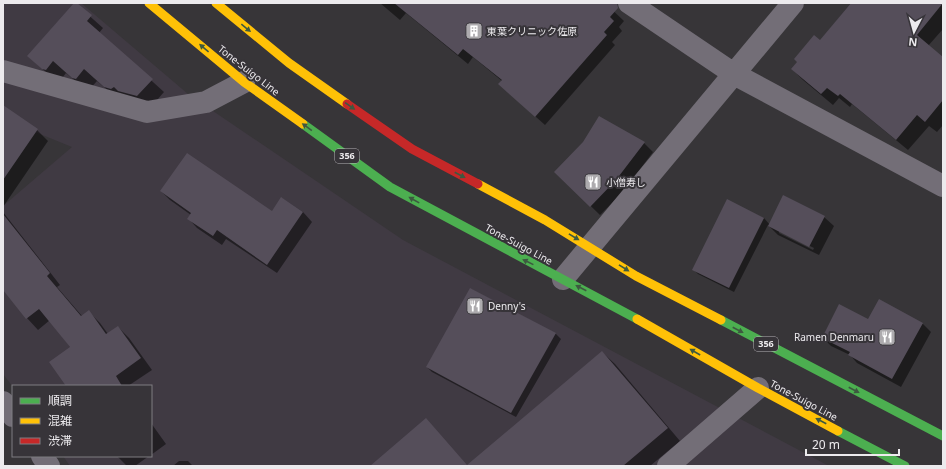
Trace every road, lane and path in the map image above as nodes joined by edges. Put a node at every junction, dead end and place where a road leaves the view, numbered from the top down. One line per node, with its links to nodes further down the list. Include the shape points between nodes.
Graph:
1 (149, 3): 7 (highway, Tone-Suigo Line / 356, one-way to 1)
2 (216, 3): 9 (highway, 356, one-way to 9, via 289,62 412,149 545,220)
3 (629, 3): 6 (street)
4 (793, 3): 6 (street)
5 (3, 71): 7 (street, via 148,112 206,102)
6 (734, 74): 8 (street); 9 (street)
7 (244, 82): 10 (highway, Tone-Suigo Line / 356, one-way to 7, via 390,187)
8 (943, 186)
9 (591, 248): 10 (street); 14 (highway, 356, one-way to 14, via 636,276)
10 (563, 279): 11 (highway, Tone-Suigo Line / 356, one-way to 10)
11 (758, 388): 17 (street); 18 (highway, Tone-Suigo Line / 356, one-way to 11)
12 (3, 402): 13 (street)
13 (12, 415)
14 (943, 436)
15 (43, 457): 16 (street)
16 (49, 466)
17 (668, 466)
18 (905, 466)

